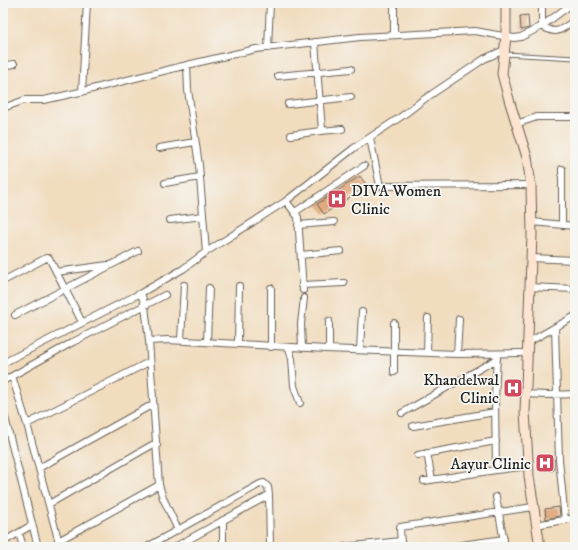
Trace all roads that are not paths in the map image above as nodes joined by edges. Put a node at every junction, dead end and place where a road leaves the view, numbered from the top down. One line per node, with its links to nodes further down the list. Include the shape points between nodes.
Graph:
1 (87, 3): 21 (street)
2 (270, 3): 12 (street)
3 (394, 3): 9 (street)
4 (506, 3): 10 (street)
5 (542, 3): 8 (street)
6 (573, 3): 8 (street)
7 (574, 21): 8 (street, via 553,32)
8 (542, 26): 10 (street, via 521,37)
9 (394, 35): 10 (street, via 475,31); 11 (street)
10 (506, 36): 13 (street)
11 (315, 42): 12 (street); 19 (street)
12 (268, 48): 16 (street, via 219,56)
13 (504, 52): 14 (lane); 27 (street, via 502,74); 31 (street, via 484,59)
14 (575, 58)
15 (14, 64): 17 (street)
16 (187, 65): 21 (street); 32 (street)
17 (3, 66)
18 (351, 69): 19 (street)
19 (317, 72): 20 (street); 23 (street)
20 (278, 76)
21 (82, 92): 25 (street, via 44,100 24,100)
22 (351, 97): 23 (street)
23 (320, 101): 24 (street); 29 (street)
24 (288, 104)
25 (3, 108)
26 (575, 117): 27 (street, via 537,117)
27 (516, 124): 38 (street, via 527,156)
28 (342, 129): 29 (street)
29 (321, 131): 30 (street)
30 (291, 135)
31 (370, 138): 38 (street, via 380,186); 39 (street)
32 (195, 142): 33 (street); 36 (street)
33 (159, 148)
34 (364, 166): 40 (street)
35 (562, 169): 46 (street)
36 (200, 177): 37 (street); 41 (street)
37 (165, 182)
38 (531, 186): 44 (street)
39 (286, 201): 40 (street); 50 (street)
40 (295, 212): 45 (street)
41 (203, 216): 42 (street); 50 (street)
42 (170, 220)
43 (334, 222): 45 (street)
44 (532, 222): 46 (street); 52 (street)
45 (298, 225): 51 (street)
46 (562, 225): 47 (street)
47 (575, 226)
48 (138, 251): 54 (street)
49 (341, 251): 51 (street)
50 (206, 252): 65 (street, via 183,269)
51 (301, 255): 57 (street, via 302,288)
52 (531, 258): 53 (street); 60 (street)
53 (574, 260)
54 (112, 265): 55 (street); 63 (street)
55 (56, 272): 56 (street, via 49,258 46,258); 63 (street)
56 (3, 281)
57 (344, 283)
58 (184, 285): 78 (street)
59 (239, 286): 82 (street)
60 (529, 287): 64 (street); 81 (street)
61 (209, 288): 80 (street)
62 (272, 288): 83 (street)
63 (65, 289): 70 (street); 75 (street)
64 (575, 289)
65 (141, 292): 68 (street); 75 (street)
66 (165, 295): 68 (street)
67 (304, 298): 85 (street, via 301,319)
68 (145, 306): 79 (street); 96 (street)
69 (362, 312): 87 (street)
70 (15, 315)
71 (575, 316): 77 (street)
72 (428, 318): 89 (street)
73 (459, 319): 91 (street)
74 (329, 321): 86 (street)
75 (82, 322): 94 (street)
76 (394, 323): 88 (street)
77 (555, 327): 81 (street); 100 (street)
78 (181, 340): 79 (street); 80 (street)
79 (149, 341): 93 (street)
80 (207, 342): 82 (street)
81 (527, 343): 90 (street)
82 (238, 344): 83 (street)
83 (271, 347): 84 (street)
84 (289, 348): 85 (street); 101 (street, via 294,386)
85 (302, 348): 86 (street)
86 (329, 349): 87 (street)
87 (360, 350): 88 (street)
88 (394, 351): 89 (street); 95 (street)
89 (427, 352): 91 (street)
90 (527, 353): 92 (street); 98 (street)
91 (457, 354): 92 (street)
92 (497, 356): 104 (street); 105 (street)
93 (149, 362): 102 (street); 106 (street)
94 (3, 363)
95 (394, 372)
96 (12, 376): 97 (street); 106 (street)
97 (3, 381)
98 (525, 394): 100 (street); 112 (street)
99 (575, 394): 100 (street)
100 (558, 395): 125 (street, via 559,459)
101 (300, 403)
102 (153, 406): 109 (street); 113 (street)
103 (3, 410): 126 (street)
104 (495, 412): 107 (street); 108 (street)
105 (402, 413)
106 (27, 424): 113 (street)
107 (413, 426)
108 (496, 441): 110 (street); 114 (street)
109 (157, 444): 117 (street); 120 (street)
110 (427, 453): 111 (street); 115 (street)
111 (418, 455)
112 (528, 466): 114 (street); 121 (street)
113 (39, 468): 120 (street)
114 (496, 470): 115 (street)
115 (432, 480): 116 (street)
116 (424, 481)
117 (159, 485): 120 (street, via 60,540); 128 (street)
118 (269, 495): 124 (street); 128 (street, via 268,487 264,483 260,484); 139 (street)
119 (496, 497): 122 (street)
120 (49, 504)
121 (533, 507): 122 (street); 127 (street)
122 (499, 512): 130 (street); 132 (street, via 400,527)
123 (575, 518): 125 (street)
124 (223, 520): 133 (street); 138 (street)
125 (565, 520): 127 (street)
126 (32, 525): 129 (street); 135 (street)
127 (536, 525): 143 (street)
128 (178, 530): 136 (street)
129 (19, 533): 131 (street); 134 (street)
130 (504, 539): 141 (street); 142 (street)
131 (3, 542)
132 (401, 544): 140 (street)
133 (182, 545): 137 (street)
134 (23, 547)
135 (38, 547)
136 (147, 547)
137 (175, 547)
138 (222, 547)
139 (270, 547)
140 (344, 547)
141 (446, 547)
142 (505, 547)
143 (540, 547)

